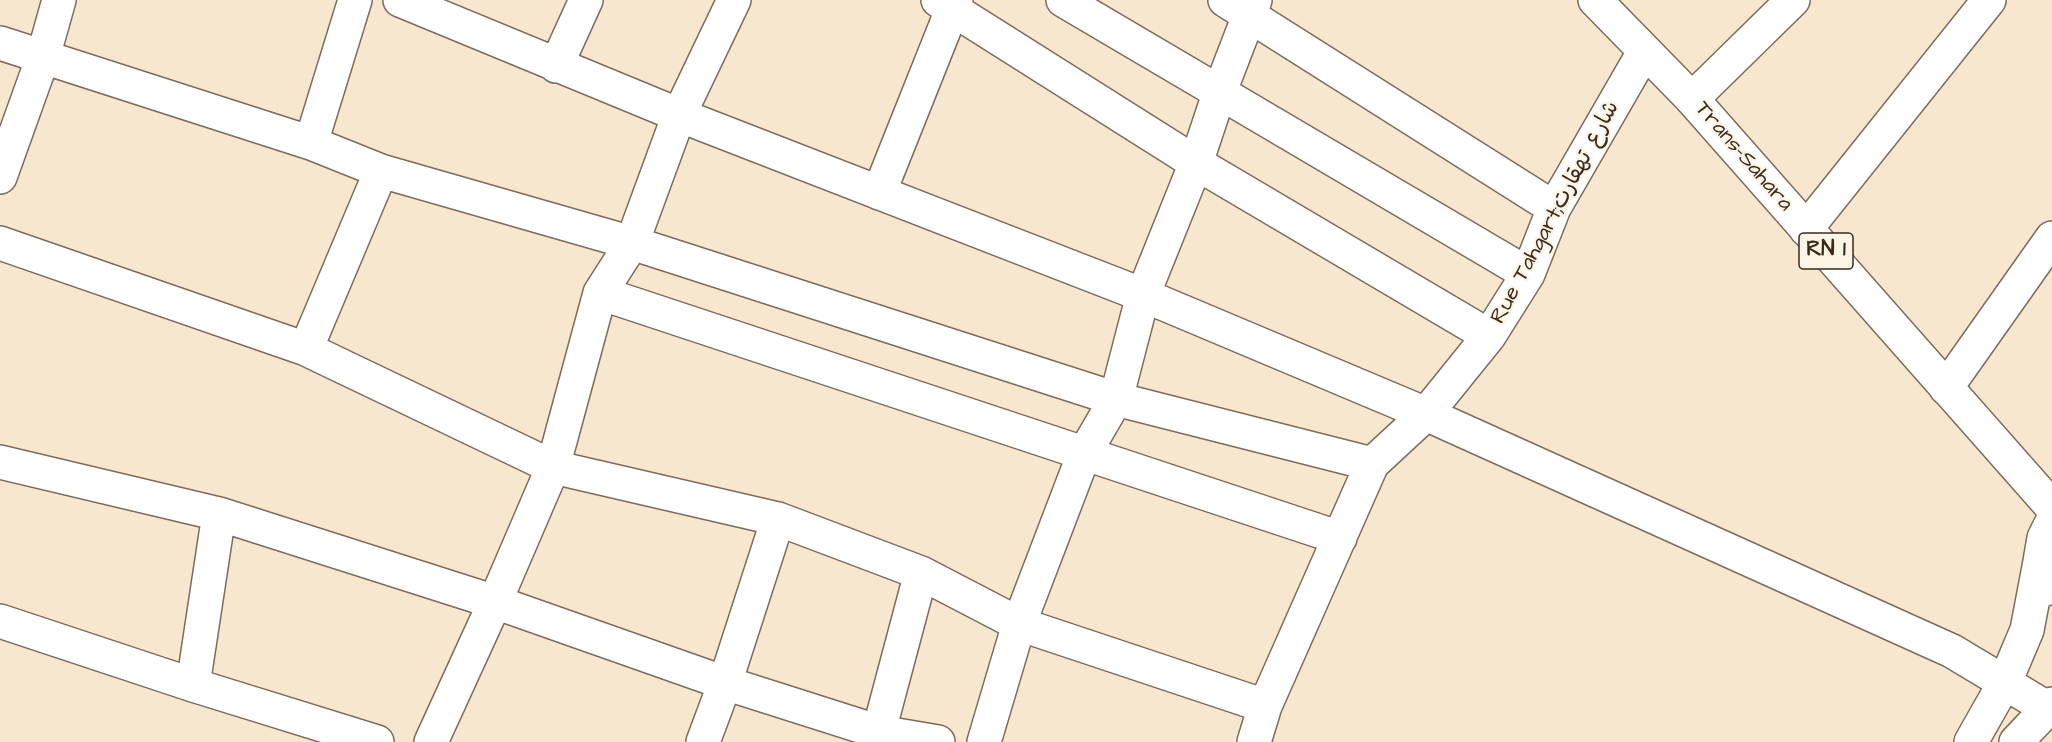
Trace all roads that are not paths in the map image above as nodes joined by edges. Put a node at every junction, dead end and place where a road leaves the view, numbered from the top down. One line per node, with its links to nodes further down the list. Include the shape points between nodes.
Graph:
1 (59, 0): 14 (street)
2 (355, 0): 19 (street)
3 (400, 0): 15 (street)
4 (586, 0): 15 (street)
5 (734, 0): 18 (street)
6 (1064, 0): 16 (street)
7 (1595, 0): 13 (street, Trans-Sahara / RN 1)
8 (1793, 0): 17 (street)
9 (1989, 0): 25 (street)
10 (949, 3): 20 (street); 23 (street)
11 (1243, 5): 16 (street); 24 (street)
12 (0, 43): 14 (street)
13 (1644, 52): 17 (street, Trans-Sahara / RN 1); 24 (street, Rue Tahgart;شارع تهقارت)
14 (43, 57): 19 (street); 22 (street)
15 (556, 66): 18 (street)
16 (1220, 91): 20 (street); 29 (street)
17 (1692, 99): 25 (street, Trans-Sahara / RN 1)
18 (679, 115): 23 (street); 28 (street)
19 (310, 143): 21 (street)
20 (1196, 163): 31 (street); 32 (street)
21 (381, 171): 28 (street); 33 (street)
22 (0, 177)
23 (879, 193): 31 (street)
24 (1554, 208): 29 (street, Rue Tahgart;شارع تهقارت)
25 (1806, 229): 34 (street, Trans-Sahara / RN 1)
26 (2052, 238): 34 (street)
27 (0, 243): 33 (street)
28 (632, 243): 30 (street); 35 (street)
29 (1528, 274): 32 (street, Rue Tahgart;شارع تهقارت)
30 (600, 293): 37 (street); 40 (street)
31 (1143, 295): 35 (street); 36 (street)
32 (1489, 336): 36 (street, Rue Tahgart;شارع تهقارت)
33 (306, 349): 40 (street)
34 (1947, 388): 41 (street, Trans-Sahara / RN 1)
35 (1116, 399): 37 (street); 39 (street)
36 (1426, 414): 39 (street, Rue Tahgart;شارع تهقارت); 52 (street, via 1952,651)
37 (1084, 454): 45 (street); 51 (street)
38 (0, 462): 42 (street)
39 (1372, 464): 45 (street, Rue Tahgart;شارع تهقارت)
40 (553, 467): 43 (street); 48 (street)
41 (2052, 507)
42 (219, 514): 48 (street); 54 (street)
43 (778, 519): 47 (street); 53 (street)
44 (2052, 522): 46 (street, via 2044,538)
45 (1340, 538): 55 (street, Rue Tahgart;شارع تهقارت)
46 (2039, 567): 49 (street, via 2044,596); 52 (street, via 2026,630)
47 (921, 573): 51 (street); 58 (street)
48 (495, 602): 53 (street); 60 (street)
49 (2052, 612)
50 (0, 621): 54 (street)
51 (1019, 624): 55 (street); 63 (street)
52 (2005, 682): 56 (street); 66 (street)
53 (725, 684): 58 (street); 61 (street)
54 (193, 685): 57 (street)
55 (1265, 706): 64 (street, Rue Tahgart;شارع تهقارت); 65 (street, Rue Tahgart;شارع تهقارت)
56 (2049, 706): 67 (street)
57 (340, 737): 59 (street)
58 (877, 737): 62 (street)
59 (377, 742)
60 (431, 742)
61 (703, 742)
62 (938, 742)
63 (984, 742)
64 (1254, 742)
65 (1267, 742)
66 (1971, 742)
67 (2016, 742)

